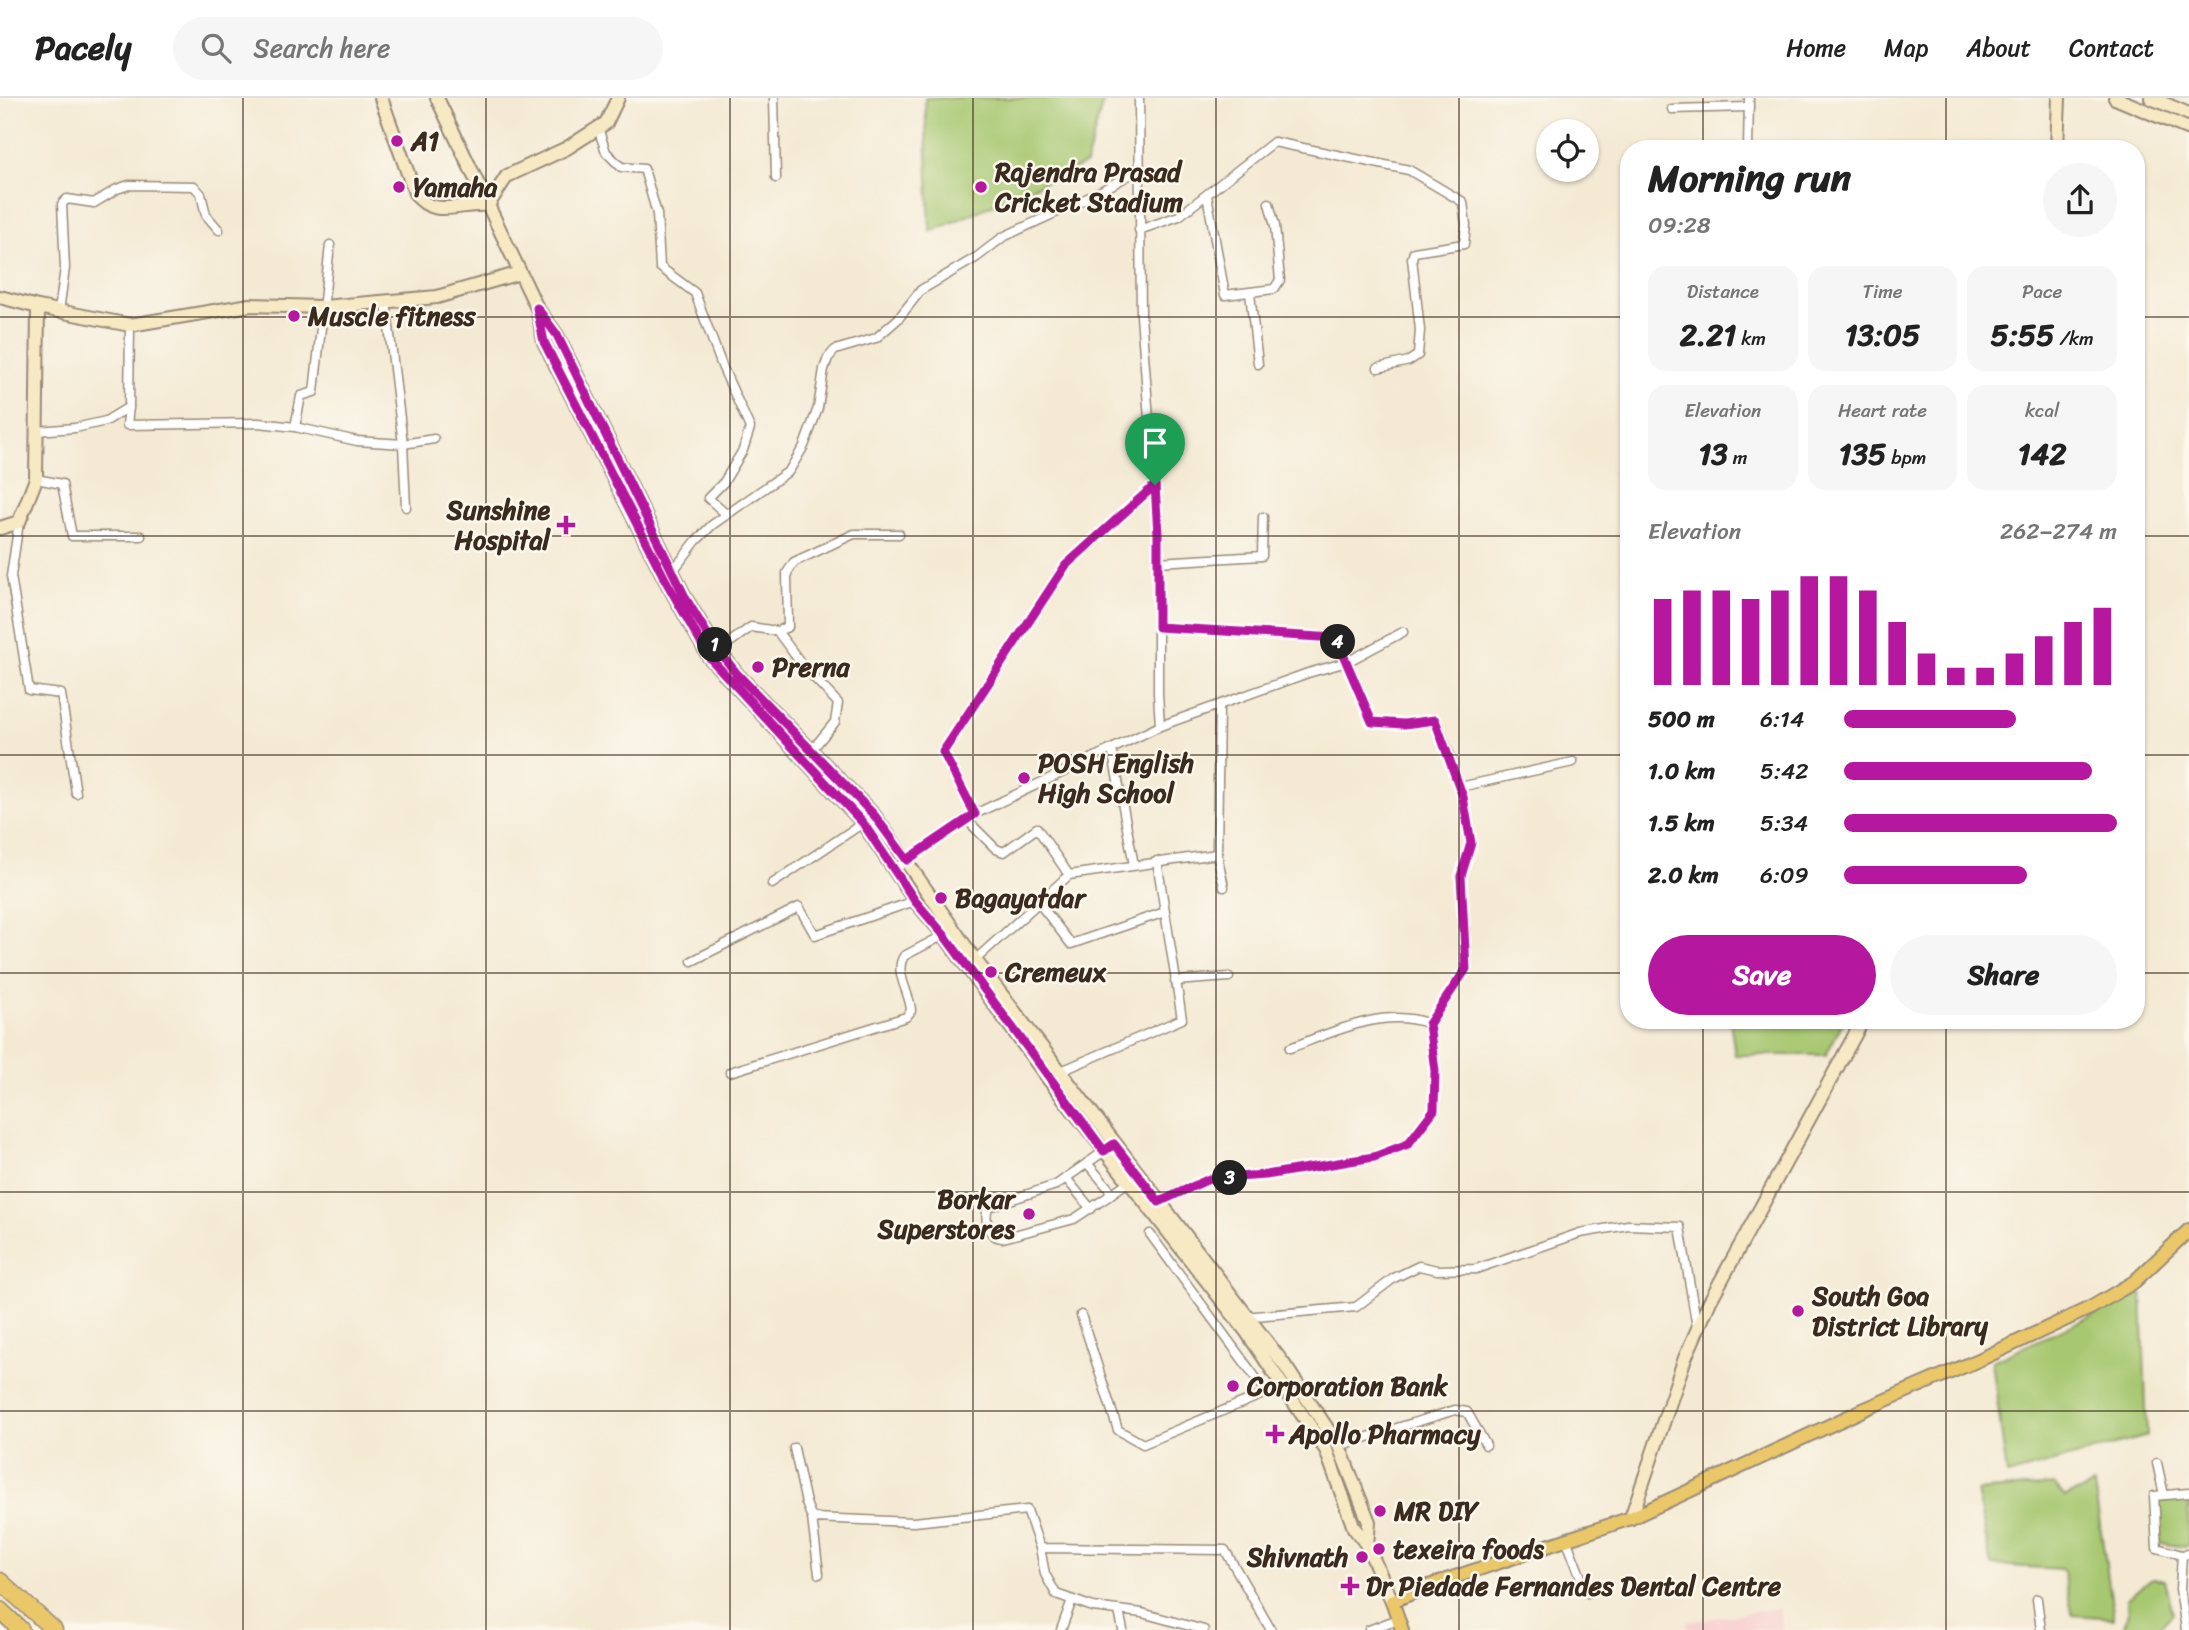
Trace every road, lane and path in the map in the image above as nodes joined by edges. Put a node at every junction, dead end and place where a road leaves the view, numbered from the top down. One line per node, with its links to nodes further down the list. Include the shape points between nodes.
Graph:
1 (381, 98): 20 (main road, via 421,202 442,209)
2 (437, 98): 20 (main road)
3 (618, 98): 12 (main road, via 606,123)
4 (774, 98): 17 (street)
5 (1139, 98): 16 (street)
6 (2059, 98): 15 (main road)
7 (2115, 98): 13 (main road)
8 (2151, 98): 11 (main road)
9 (1749, 103): 10 (street); 14 (street)
10 (1672, 109)
11 (2189, 114)
12 (598, 128): 20 (main road, via 507,176); 43 (street, via 606,152 621,167 644,169 657,214 660,267 695,293 750,428 724,482 708,498)
13 (2189, 129)
14 (1748, 140)
15 (2057, 140)
16 (1138, 170): 22 (street); 43 (street, via 1003,236 921,290 876,338 835,350 824,369 814,421 789,471)
17 (776, 178)
18 (1208, 195): 22 (street, via 1179,216); 25 (street, via 1225,295); 33 (street, via 1274,142 1409,170 1463,202 1464,244 1413,252 1418,355)
19 (1269, 203): 25 (street, via 1280,279 1274,289)
20 (488, 205): 24 (main road)
21 (219, 230): 30 (street, via 206,215 194,186 129,186 94,203 66,199 62,204 65,268)
22 (1139, 230): 40 (street)
23 (330, 245): 29 (street)
24 (520, 273): 27 (main road, via 438,298); 41 (main road, via 537,308 544,342)
25 (1250, 293): 32 (street)
26 (0, 297): 28 (main road)
27 (386, 302): 29 (main road); 38 (street)
28 (37, 307): 30 (main road); 36 (main road)
29 (323, 307): 31 (main road, via 250,305); 35 (street, via 314,392 301,396)
30 (60, 312): 31 (main road)
31 (130, 325): 34 (street)
32 (1258, 364)
33 (1378, 368)
34 (129, 407): 35 (street, via 127,425); 36 (street, via 106,421)
35 (295, 426): 38 (street, via 358,442)
36 (37, 431): 39 (main road)
37 (434, 439): 38 (street)
38 (403, 444): 42 (street)
39 (36, 479): 45 (main road); 48 (street, via 62,484 72,536)
40 (1155, 485): 49 (street); 63 (street, via 1066,565 943,752)
41 (631, 498): 50 (main road); 65 (main road, via 666,581 709,657)
42 (406, 506)
43 (726, 514): 50 (street, via 696,541)
44 (1263, 517): 49 (street, via 1262,556)
45 (19, 522): 46 (main road); 62 (street, via 11,576 29,691 61,694)
46 (0, 528)
47 (899, 534): 52 (street, via 854,534 794,562 787,573 788,627)
48 (141, 536)
49 (1158, 562): 51 (street)
50 (673, 571): 54 (main road)
51 (1158, 627): 55 (street, via 1336,638); 57 (street)
52 (777, 631): 54 (street, via 751,627); 59 (street, via 838,703 835,722)
53 (1403, 632): 55 (street)
54 (718, 650): 59 (main road)
55 (1347, 662): 56 (street); 61 (street, via 1372,722 1435,720)
56 (1219, 706): 57 (street); 66 (street)
57 (1160, 726): 58 (street)
58 (1112, 749): 63 (street); 69 (street)
59 (811, 751): 67 (main road, via 874,815)
60 (1573, 762): 61 (street)
61 (1460, 787): 82 (street, via 1471,843 1461,876 1466,969)
62 (76, 793)
63 (975, 814): 64 (street)
64 (966, 819): 67 (street); 71 (street, via 1004,852 1037,828)
65 (863, 823): 70 (main road); 72 (street)
66 (1217, 854): 68 (street); 73 (street)
67 (907, 860): 70 (street); 78 (main road)
68 (1157, 861): 69 (street); 76 (street)
69 (1134, 865): 71 (street)
70 (895, 869): 74 (main road)
71 (1069, 876): 75 (street)
72 (772, 884)
73 (1224, 887)
74 (915, 901): 77 (main road); 79 (street, via 815,935 799,907)
75 (1039, 902): 76 (street, via 1071,944); 78 (street)
76 (1165, 912): 81 (street)
77 (944, 935): 85 (street, via 900,962 911,1004 906,1017); 87 (main road)
78 (975, 960): 86 (main road)
79 (692, 961)
80 (1229, 977): 81 (street)
81 (1175, 981): 86 (street, via 1182,1019)
82 (1429, 1024): 84 (street, via 1369,1020); 92 (street, via 1434,1110 1408,1144 1374,1157 1266,1175 1209,1179)
83 (1858, 1029): 98 (main road)
84 (1290, 1048)
85 (730, 1072)
86 (1059, 1072): 87 (main road)
87 (1109, 1147): 88 (street); 90 (main road); 92 (main road)
88 (1087, 1163): 89 (street); 91 (street)
89 (1066, 1178): 93 (street); 93 (street, via 988,1207 992,1236 1003,1238 1074,1219)
90 (1128, 1182): 91 (street); 97 (main road)
91 (1111, 1194): 93 (street)
92 (1159, 1202): 97 (main road)
93 (1091, 1209)
94 (2189, 1230): 108 (main road, via 2134,1282 2092,1307)
95 (1150, 1234): 100 (street)
96 (1081, 1315): 100 (street, via 1118,1430 1143,1444)
97 (1242, 1318): 98 (street, via 1356,1307 1394,1278 1419,1266 1476,1269 1580,1233 1628,1225 1667,1226 1680,1227); 99 (main road); 102 (main road, via 1283,1363)
98 (1697, 1330): 108 (main road)
99 (1285, 1385): 100 (street); 110 (main road, via 1326,1450 1354,1528)
100 (1267, 1393)
101 (1486, 1445): 102 (street, via 1467,1412 1455,1410)
102 (1339, 1446): 110 (main road, via 1369,1522)
103 (794, 1448): 107 (street)
104 (2157, 1463): 106 (street)
105 (2189, 1493): 106 (street)
106 (2164, 1495): 112 (street, via 2154,1496 2157,1548)
107 (812, 1518): 111 (street, via 914,1521 1027,1510); 113 (street)
108 (1631, 1518): 109 (main road)
109 (1566, 1539): 115 (street); 118 (main road)
110 (1367, 1545): 118 (main road)
111 (1040, 1548): 117 (street, via 1045,1574 1056,1594); 127 (street, via 1225,1550)
112 (2186, 1555): 130 (street, via 2180,1589)
113 (819, 1574)
114 (0, 1581): 123 (highway)
115 (1587, 1593)
116 (2037, 1599): 129 (street)
117 (1072, 1600): 120 (street); 124 (street)
118 (1392, 1601): 121 (main road)
119 (0, 1610): 122 (highway)
120 (1119, 1611): 125 (street); 126 (street)
121 (1400, 1625): 128 (street)
122 (21, 1630)
123 (54, 1630)
124 (1061, 1630)
125 (1123, 1630)
126 (1203, 1630)
127 (1271, 1630)
128 (1369, 1630)
129 (2041, 1630)
130 (2186, 1630)

